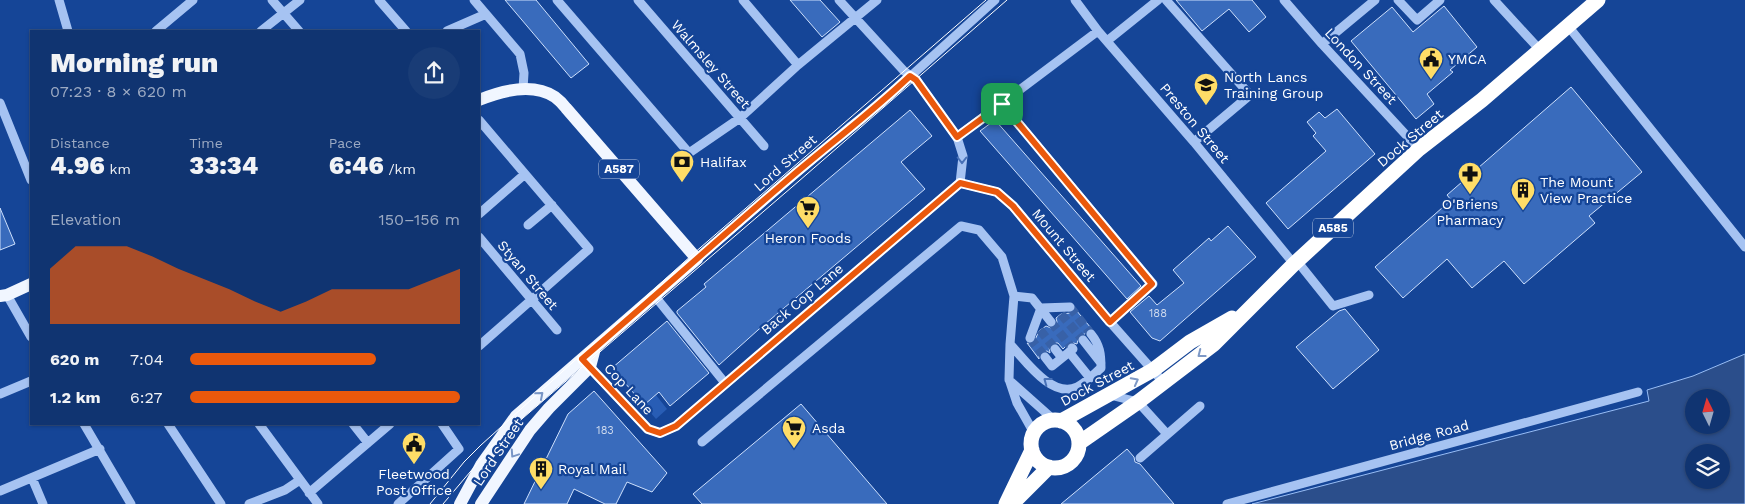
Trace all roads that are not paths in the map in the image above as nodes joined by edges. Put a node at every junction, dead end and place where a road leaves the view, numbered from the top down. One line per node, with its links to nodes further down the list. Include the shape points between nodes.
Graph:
1 (59, 0): 26 (street)
2 (193, 0): 27 (street)
3 (272, 0): 22 (street)
4 (300, 0): 22 (street)
5 (379, 0): 30 (street)
6 (474, 0): 23 (street)
7 (557, 0): 42 (street, via 689,153)
8 (638, 0): 42 (street, Walmsley Street)
9 (743, 0): 36 (street)
10 (839, 0): 24 (street)
11 (877, 0): 24 (street)
12 (995, 0): 37 (street, Lord Street)
13 (1074, 0): 32 (street, Preston Street)
14 (1158, 0): 33 (street)
15 (1166, 0): 45 (street, via 1250,95)
16 (1284, 0): 34 (street, London Street)
17 (1375, 0): 34 (street)
18 (1398, 0): 19 (street, via 1417,20)
19 (1440, 0)
20 (1494, 0): 35 (street)
21 (1598, 0): 25 (highway, Dock Street / A585)
22 (283, 13): 28 (street); 29 (street)
23 (486, 14): 31 (street); 38 (street, via 520,54)
24 (855, 19): 36 (street); 37 (street)
25 (1568, 26): 35 (highway, Dock Street / A585); 55 (street)
26 (68, 30)
27 (157, 30)
28 (262, 30)
29 (298, 30)
30 (405, 30)
31 (449, 30)
32 (1098, 31): 33 (street, Preston Street); 41 (street)
33 (1107, 41): 45 (street, Preston Street)
34 (1322, 44): 47 (street, London Street)
35 (1540, 50): 47 (highway, Dock Street / A585)
36 (798, 65): 42 (street)
37 (910, 76): 44 (street); 56 (street, Lord Street)
38 (528, 90): 39 (main road, A587, via 498,93); 56 (main road, A587, via 554,96)
39 (480, 100)
40 (0, 103): 49 (street)
41 (1002, 104): 44 (street); 68 (street, via 1152,284)
42 (740, 118): 46 (street, Walmsley Street)
43 (480, 121): 48 (street)
44 (957, 137): 50 (street, one-way to 50, via 963,156)
45 (1194, 142): 57 (street, Preston Street)
46 (764, 146)
47 (1419, 149): 57 (highway, Dock Street / A585)
48 (525, 174): 51 (street); 52 (street)
49 (30, 178)
50 (960, 183): 68 (street, Mount Street, via 997,192 1013,206); 86 (street, Back Cop Lane)
51 (552, 204): 53 (street); 63 (street, via 589,249)
52 (480, 213)
53 (528, 225)
54 (480, 238): 63 (street, Styan Street)
55 (1745, 247)
56 (697, 259): 62 (main road, Lord Street)
57 (1295, 262): 60 (street, Preston Street, via 1333,306); 66 (highway, Dock Street / A585)
58 (30, 284): 59 (main road)
59 (3, 295): 71 (street)
60 (1369, 295)
61 (1014, 296): 65 (street, via 1032,298); 74 (street); 102 (street, via 1002,256 979,230 961,226)
62 (653, 297): 79 (main road, Lord Street, via 595,348); 86 (street)
63 (532, 300): 69 (street, Styan Street); 75 (street)
64 (1070, 307): 65 (street, via 1059,311)
65 (1040, 308): 67 (street); 72 (street, via 1038,328)
66 (1248, 308): 81 (highway, Dock Street / A585, via 1190,342); 85 (highway, Dock Street / A585, one-way to 85, via 1214,344)
67 (1051, 322)
68 (1110, 322): 81 (street, Mount Street)
69 (557, 330)
70 (1091, 334): 80 (street, via 1098,342)
71 (30, 336)
72 (1030, 338)
73 (1082, 340): 80 (street)
74 (1010, 344): 82 (street, one-way to 74, via 1076,388 1060,389 1048,384); 83 (street)
75 (480, 345)
76 (1055, 349): 77 (street)
77 (1068, 353): 78 (street, via 1052,366); 82 (street)
78 (1045, 357)
79 (586, 363): 99 (street, Cop Lane, via 648,429); 119 (main road, Lord Street, one-way to 79, via 481,465 516,416); 120 (main road, Lord Street, one-way to 120, via 530,430)
80 (1101, 363): 82 (street, via 1101,368)
81 (1153, 370): 85 (street, Mount Street); 89 (highway, Dock Street / A585, one-way to 81)
82 (1090, 378)
83 (1009, 380): 92 (street); 100 (street, via 1017,403)
84 (30, 381): 88 (street)
85 (1164, 383): 90 (highway, Dock Street / A585)
86 (724, 384): 99 (street, Back Cop Lane, via 676,426)
87 (1638, 392): 123 (street, Bridge Road)
88 (0, 394)
89 (1109, 394): 90 (street); 92 (highway, Dock Street / A585)
90 (1138, 402): 101 (street); 104 (highway, Dock Street / A585)
91 (1200, 406): 101 (street)
92 (1057, 420): 100 (highway, via 1042,424); 104 (highway, via 1073,428)
93 (85, 425): 105 (street)
94 (169, 425): 115 (street)
95 (260, 425): 110 (street)
96 (355, 425): 103 (street)
97 (389, 425): 103 (street)
98 (443, 425): 118 (street, via 459,448)
99 (660, 433)
100 (1034, 433): 106 (highway)
101 (1167, 434): 107 (street)
102 (702, 442)
103 (368, 443): 112 (street)
104 (1079, 443): 108 (highway, via 1071,462 1060,468)
105 (100, 450): 109 (street); 114 (street)
106 (1032, 450): 108 (highway, via 1040,462); 121 (highway)
107 (1140, 458)
108 (1049, 467): 122 (highway)
109 (32, 478): 111 (street); 113 (street)
110 (300, 480): 112 (street); 116 (street, via 285,490)
111 (0, 491)
112 (309, 493): 117 (street)
113 (43, 504)
114 (131, 504)
115 (221, 504)
116 (249, 504)
117 (318, 504)
118 (398, 504)
119 (460, 504)
120 (481, 504)
121 (1006, 504)
122 (1012, 504)
123 (1227, 504)

